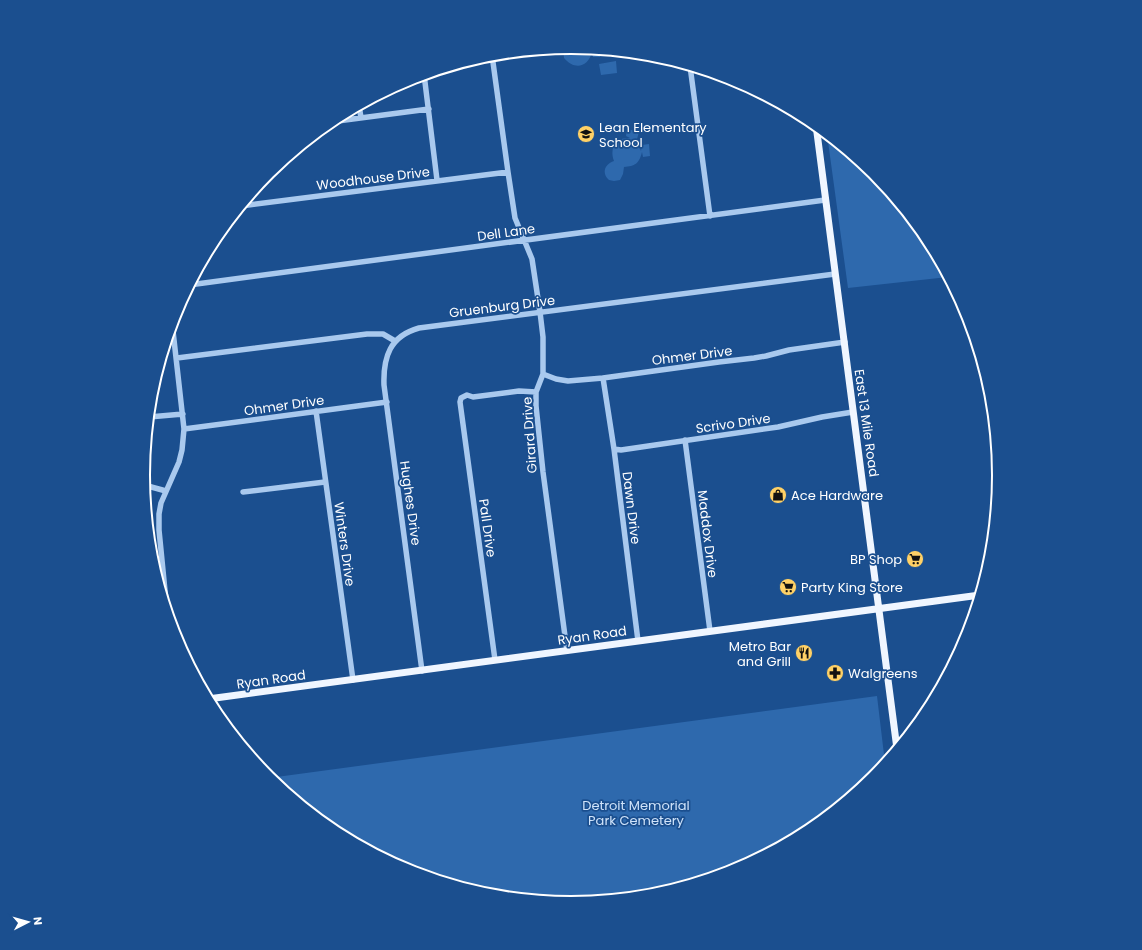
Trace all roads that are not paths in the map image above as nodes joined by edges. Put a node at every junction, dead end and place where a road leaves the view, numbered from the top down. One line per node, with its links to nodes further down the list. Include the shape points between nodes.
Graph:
1 (493, 61): 9 (street, Girard Drive)
2 (691, 71): 13 (street)
3 (425, 80): 4 (street)
4 (429, 109): 6 (street); 10 (street)
5 (360, 111): 6 (street)
6 (361, 118): 7 (street)
7 (345, 120)
8 (817, 134): 11 (main road, East 13 Mile Road)
9 (508, 172): 10 (street, Woodhouse Drive); 14 (street, Girard Drive, via 515,218)
10 (437, 180): 12 (street, Woodhouse Drive)
11 (825, 200): 13 (street, Dell Lane); 15 (main road, East 13 Mile Road)
12 (248, 205)
13 (710, 216): 14 (street, Dell Lane)
14 (524, 240): 16 (street, Dell Lane); 17 (street, Girard Drive, via 532,259)
15 (835, 274): 17 (street, Gruenburg Drive); 20 (main road, East 13 Mile Road)
16 (196, 284)
17 (540, 312): 19 (street, Gruenburg Drive, via 418,328 402,334); 22 (street, Girard Drive)
18 (174, 335): 21 (street)
19 (395, 340): 21 (street, via 383,334 367,334); 25 (street, Hughes Drive, via 385,360)
20 (845, 342): 23 (street, Ohmer Drive, via 760,357); 27 (main road, East 13 Mile Road)
21 (177, 358): 28 (street)
22 (543, 374): 23 (street, Ohmer Drive, via 568,381); 24 (street, Girard Drive)
23 (603, 378): 32 (street, Dawn Drive)
24 (536, 392): 42 (street, Girard Drive, via 543,472); 43 (street, Pall Drive, via 519,391 473,397 466,395 460,402)
25 (387, 402): 26 (street, Ohmer Drive); 44 (street, Hughes Drive)
26 (316, 411): 30 (street, Ohmer Drive); 33 (street, Winters Drive)
27 (853, 412): 31 (street, Scrivo Drive, via 778,427); 39 (main road, East 13 Mile Road)
28 (183, 414): 29 (street); 30 (street)
29 (155, 417)
30 (184, 429): 35 (street, via 182,450)
31 (685, 440): 32 (street, Scrivo Drive); 40 (street, Maddox Drive)
32 (614, 449): 41 (street, Dawn Drive)
33 (325, 482): 36 (street); 45 (street, Winters Drive)
34 (150, 487): 35 (street)
35 (166, 491): 37 (street, via 161,503 159,530)
36 (243, 492)
37 (164, 585)
38 (974, 596): 39 (main road, Ryan Road)
39 (879, 609): 40 (main road, Ryan Road); 47 (main road, East 13 Mile Road)
40 (710, 631): 41 (main road, Ryan Road)
41 (638, 641): 42 (main road, Ryan Road)
42 (568, 651): 43 (main road, Ryan Road)
43 (495, 660): 44 (main road, Ryan Road)
44 (422, 671): 45 (main road, Ryan Road)
45 (353, 680): 46 (main road, Ryan Road)
46 (214, 698)
47 (896, 742)

